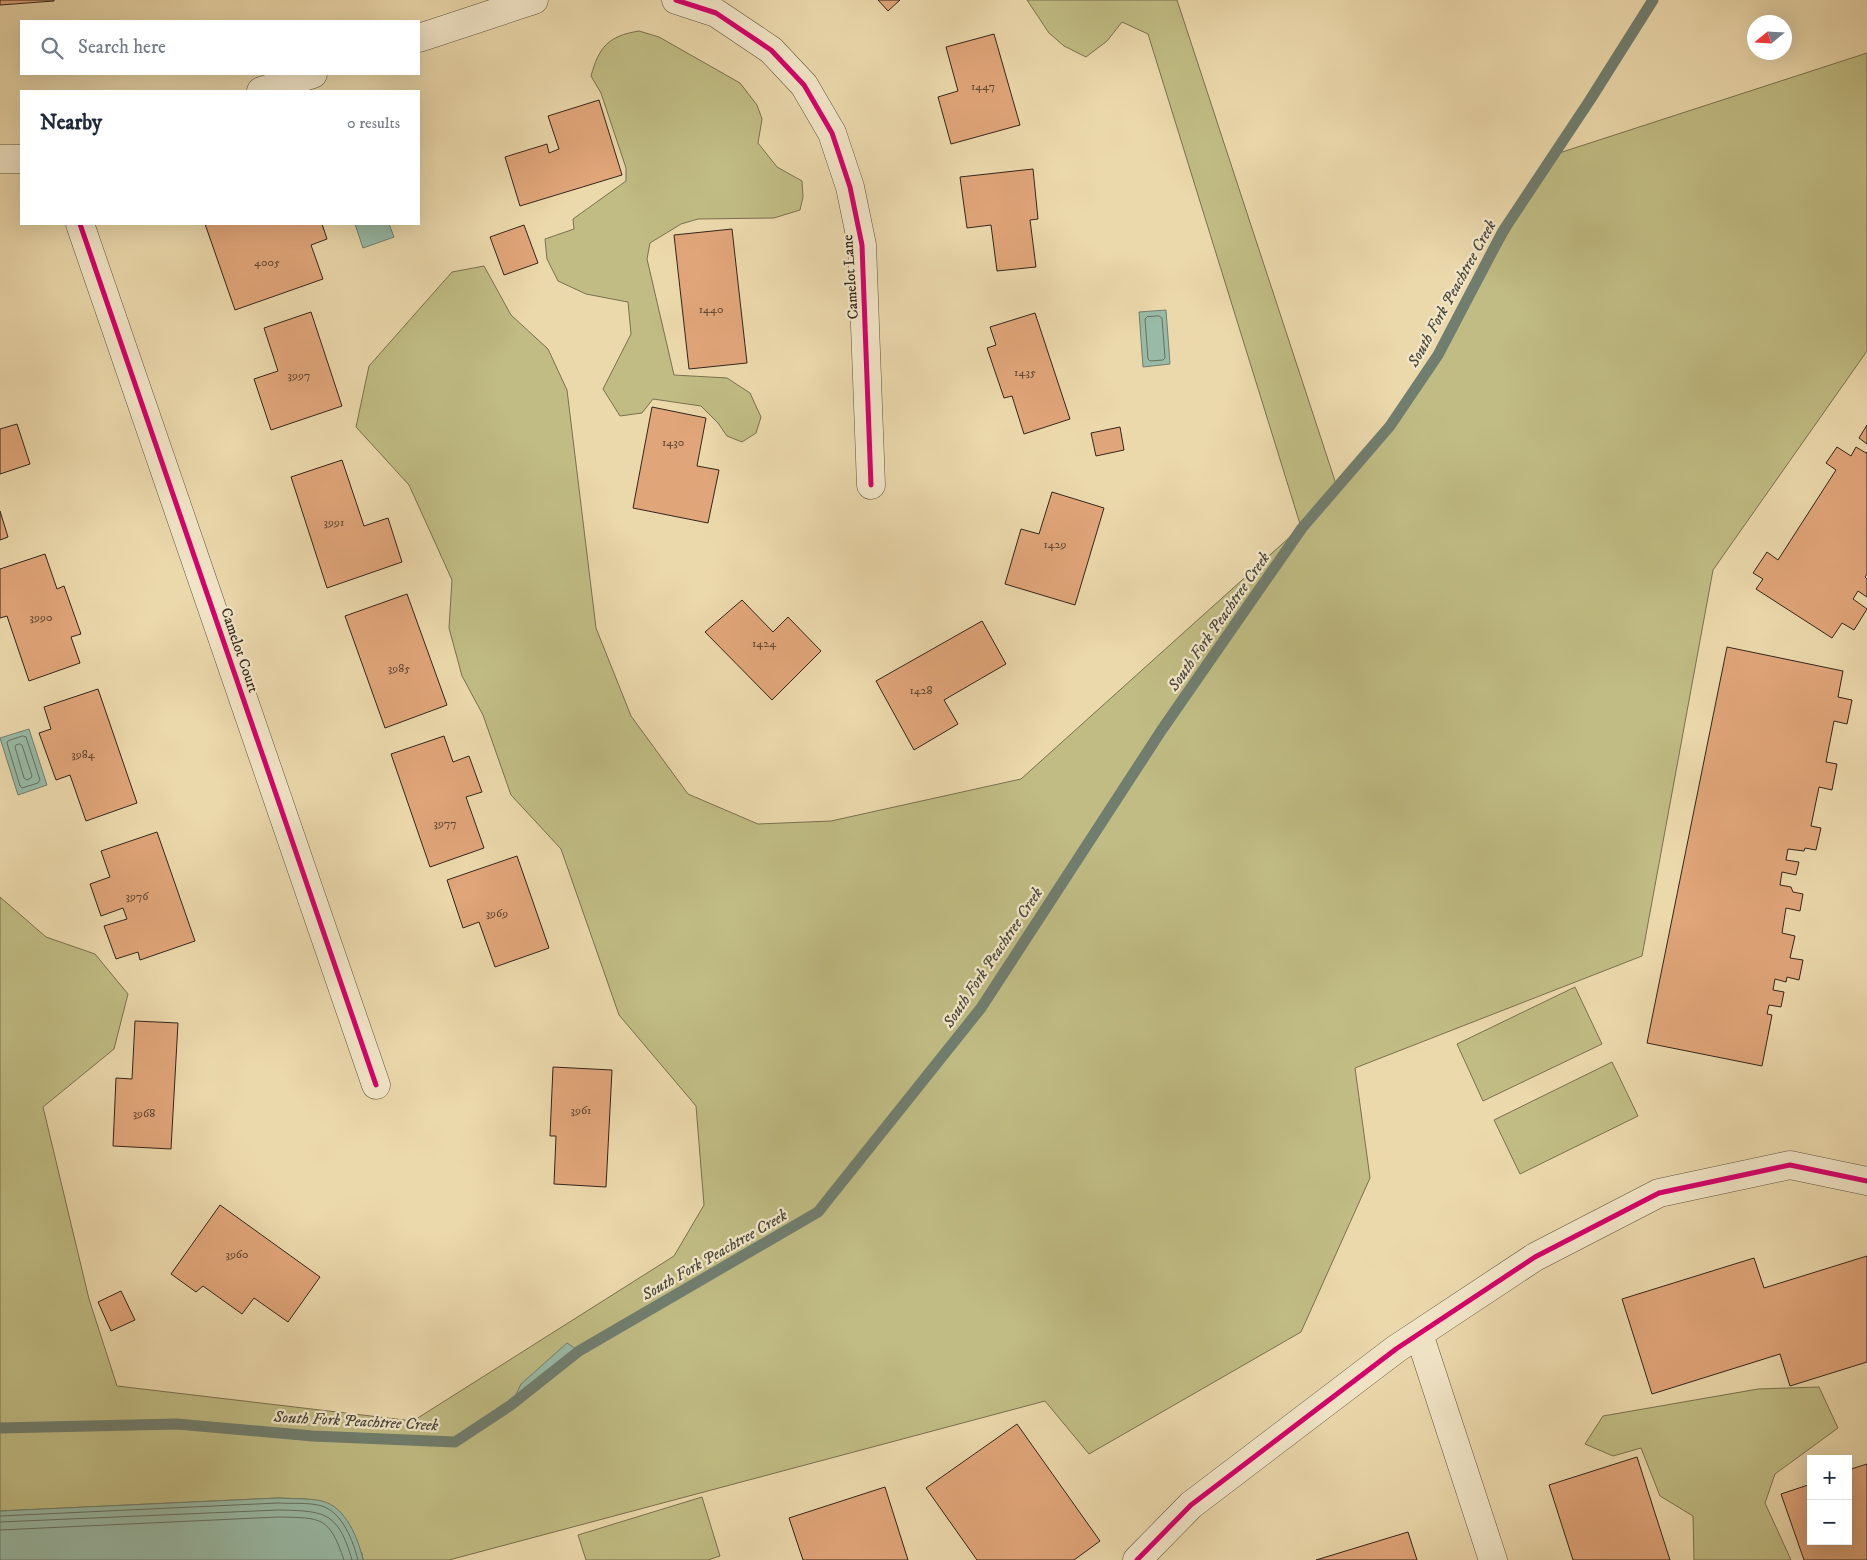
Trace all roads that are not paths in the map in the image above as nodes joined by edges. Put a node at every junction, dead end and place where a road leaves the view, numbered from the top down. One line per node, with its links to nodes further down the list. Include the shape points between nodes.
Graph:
1 (534, 0): 3 (street)
2 (676, 0): 9 (street, Camelot Lane, via 716,13 771,50 804,85 832,133 850,187 862,245)
3 (420, 38)
4 (310, 75): 5 (street)
5 (263, 90)
6 (0, 159): 7 (street)
7 (20, 159)
8 (80, 225): 10 (street, Camelot Court)
9 (871, 485)
10 (376, 1085)
11 (1867, 1181): 12 (street, via 1790,1165 1659,1194 1535,1257)
12 (1418, 1334): 13 (street, via 1190,1505); 14 (street)
13 (1137, 1560)
14 (1494, 1560)

